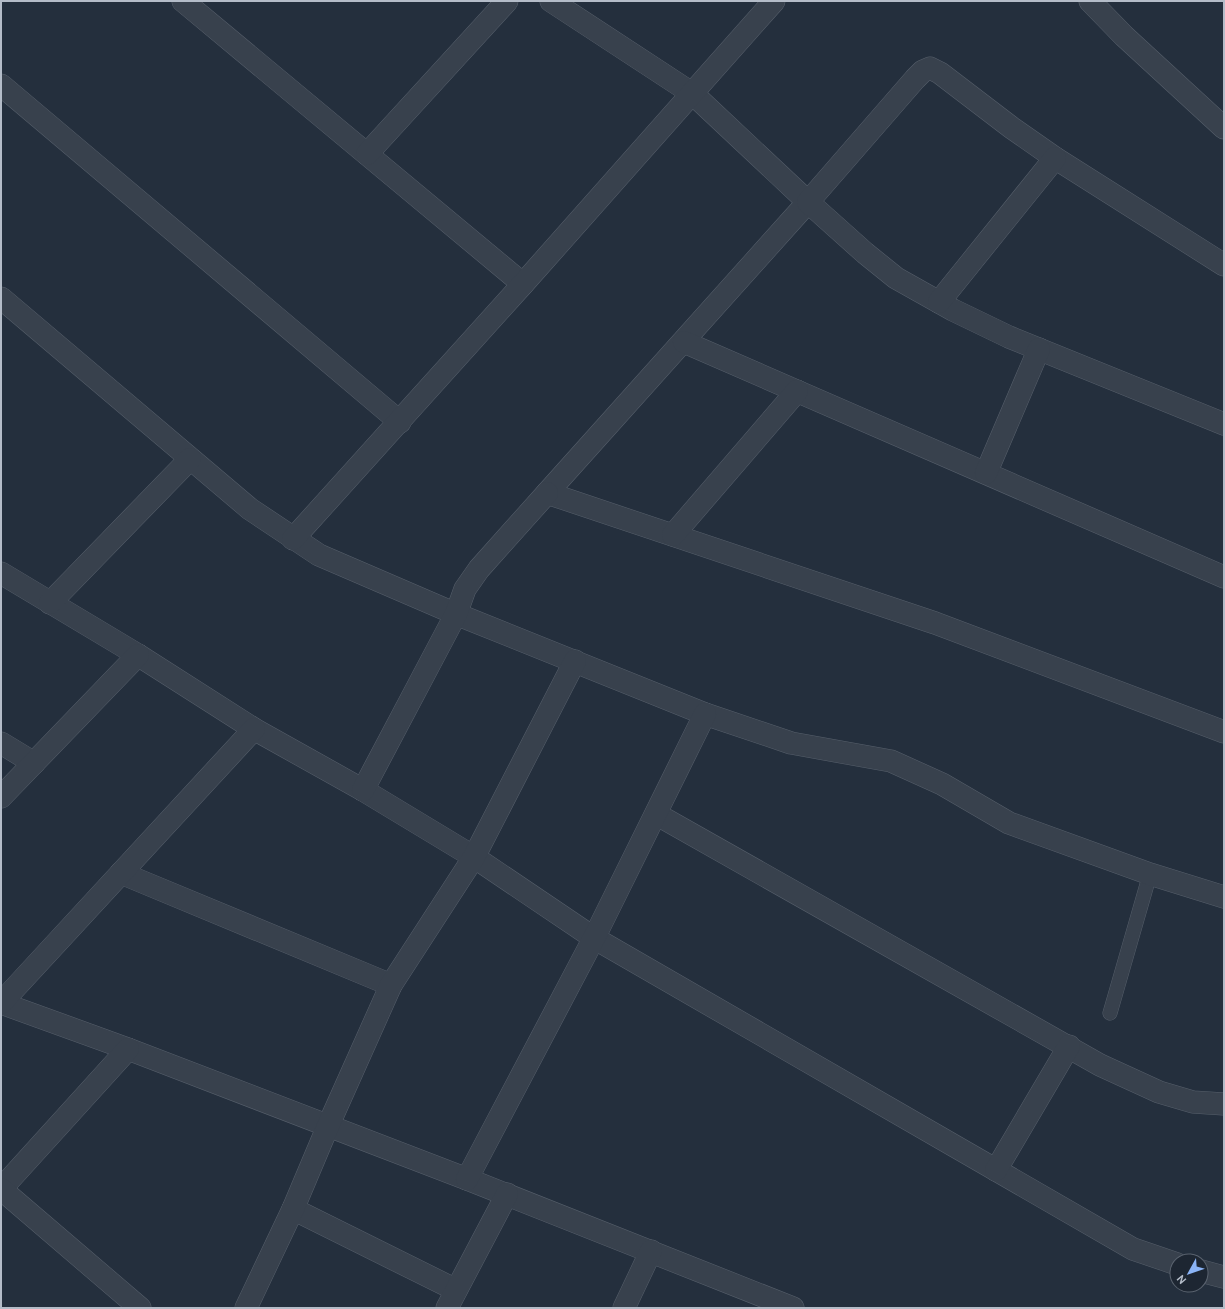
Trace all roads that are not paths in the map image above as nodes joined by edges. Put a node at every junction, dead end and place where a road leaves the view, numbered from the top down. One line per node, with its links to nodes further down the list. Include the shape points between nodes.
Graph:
1 (183, 1): 9 (street)
2 (507, 1): 9 (street)
3 (551, 1): 7 (street)
4 (774, 1): 7 (street)
5 (1090, 1): 8 (street, via 1124,36)
6 (1, 85): 19 (street)
7 (693, 94): 11 (street); 13 (street)
8 (1224, 128)
9 (367, 154): 13 (street)
10 (1055, 158): 11 (street, via 930,68 915,79); 12 (street); 15 (street)
11 (808, 202): 15 (street, via 896,278); 16 (street)
12 (1224, 265)
13 (523, 284): 19 (street)
14 (1, 298): 21 (street)
15 (939, 302): 17 (street)
16 (684, 342): 18 (street); 23 (street)
17 (1039, 349): 20 (street); 22 (street)
18 (797, 391): 22 (street); 24 (street)
19 (400, 422): 25 (street)
20 (1224, 424)
21 (190, 459): 25 (street, via 250,508); 28 (street)
22 (986, 473): 27 (street)
23 (547, 492): 24 (street); 29 (street, via 479,568 465,589)
24 (673, 535): 34 (street, via 935,623)
25 (294, 539): 29 (street, via 319,555)
26 (1, 573): 28 (street)
27 (1224, 576)
28 (50, 603): 30 (street)
29 (456, 614): 31 (street); 37 (street)
30 (138, 655): 33 (street); 36 (street)
31 (575, 661): 32 (street); 40 (street)
32 (705, 714): 39 (street); 42 (street, via 791,743 891,761 942,784 1009,823)
33 (254, 729): 37 (street); 41 (street)
34 (1224, 732)
35 (1, 743): 36 (street)
36 (34, 763): 38 (street)
37 (363, 790): 40 (street)
38 (1, 797)
39 (656, 814): 44 (street); 48 (street)
40 (474, 857): 44 (street); 45 (street)
41 (121, 873): 45 (street); 46 (street)
42 (1150, 874): 43 (street); 47 (lane)
43 (1224, 897)
44 (594, 938): 52 (street); 53 (street)
45 (392, 985): 51 (street)
46 (1, 1003): 49 (street)
47 (1110, 1013)
48 (1069, 1046): 50 (street, via 1100,1065 1159,1092 1193,1102); 52 (street)
49 (128, 1049): 51 (street); 54 (street)
50 (1224, 1104)
51 (328, 1126): 53 (street); 56 (street)
52 (996, 1170): 58 (street, via 1133,1249)
53 (467, 1179): 55 (street)
54 (1, 1189): 62 (street)
55 (507, 1194): 57 (street); 61 (street)
56 (294, 1209): 61 (street); 63 (street)
57 (651, 1251): 64 (street); 65 (street)
58 (1169, 1261)
59 (1209, 1273): 60 (street)
60 (1224, 1277)
61 (452, 1299)
62 (140, 1308)
63 (246, 1308)
64 (624, 1308)
65 (793, 1308)

